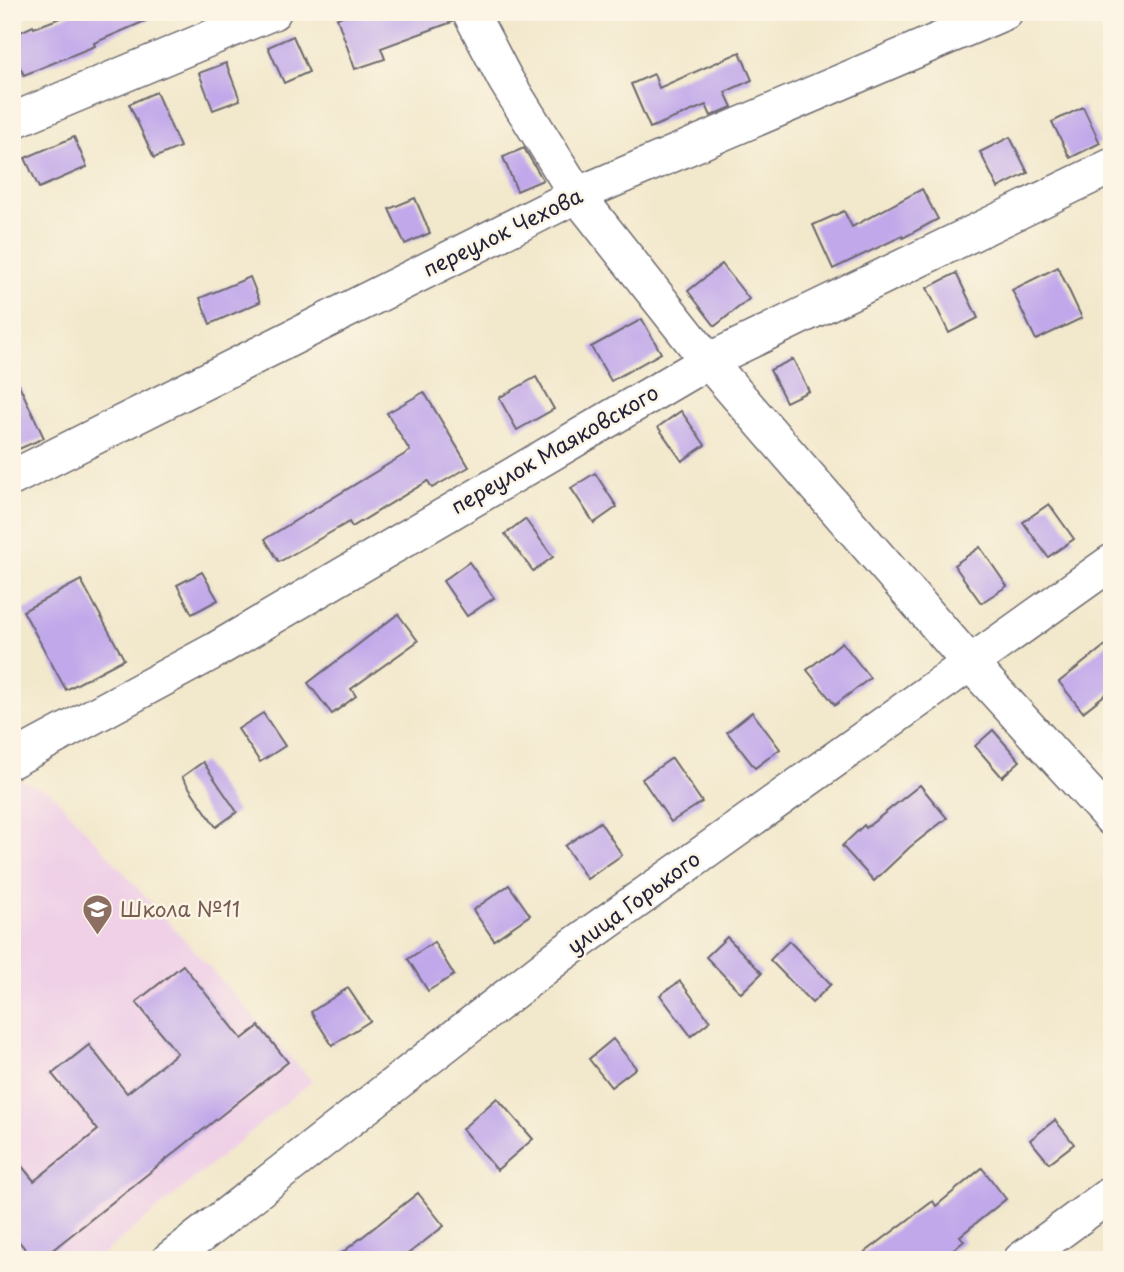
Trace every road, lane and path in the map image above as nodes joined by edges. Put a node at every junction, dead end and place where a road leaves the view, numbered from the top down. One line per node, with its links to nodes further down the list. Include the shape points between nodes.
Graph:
1 (273, 12): 4 (street)
2 (470, 12): 6 (street, via 505,79)
3 (1005, 12): 6 (street, переулок Чехова)
4 (12, 121)
5 (1112, 166): 7 (street, переулок Маяковского)
6 (577, 195): 7 (street); 8 (street, переулок Чехова)
7 (708, 361): 10 (street); 11 (street, переулок Маяковского, via 214,651)
8 (12, 478)
9 (1112, 562): 10 (street, улица Горького)
10 (969, 662): 12 (street); 14 (street, улица Горького, via 559,956)
11 (12, 760)
12 (1112, 819)
13 (1112, 1193): 15 (street)
14 (169, 1260)
15 (1021, 1260)

